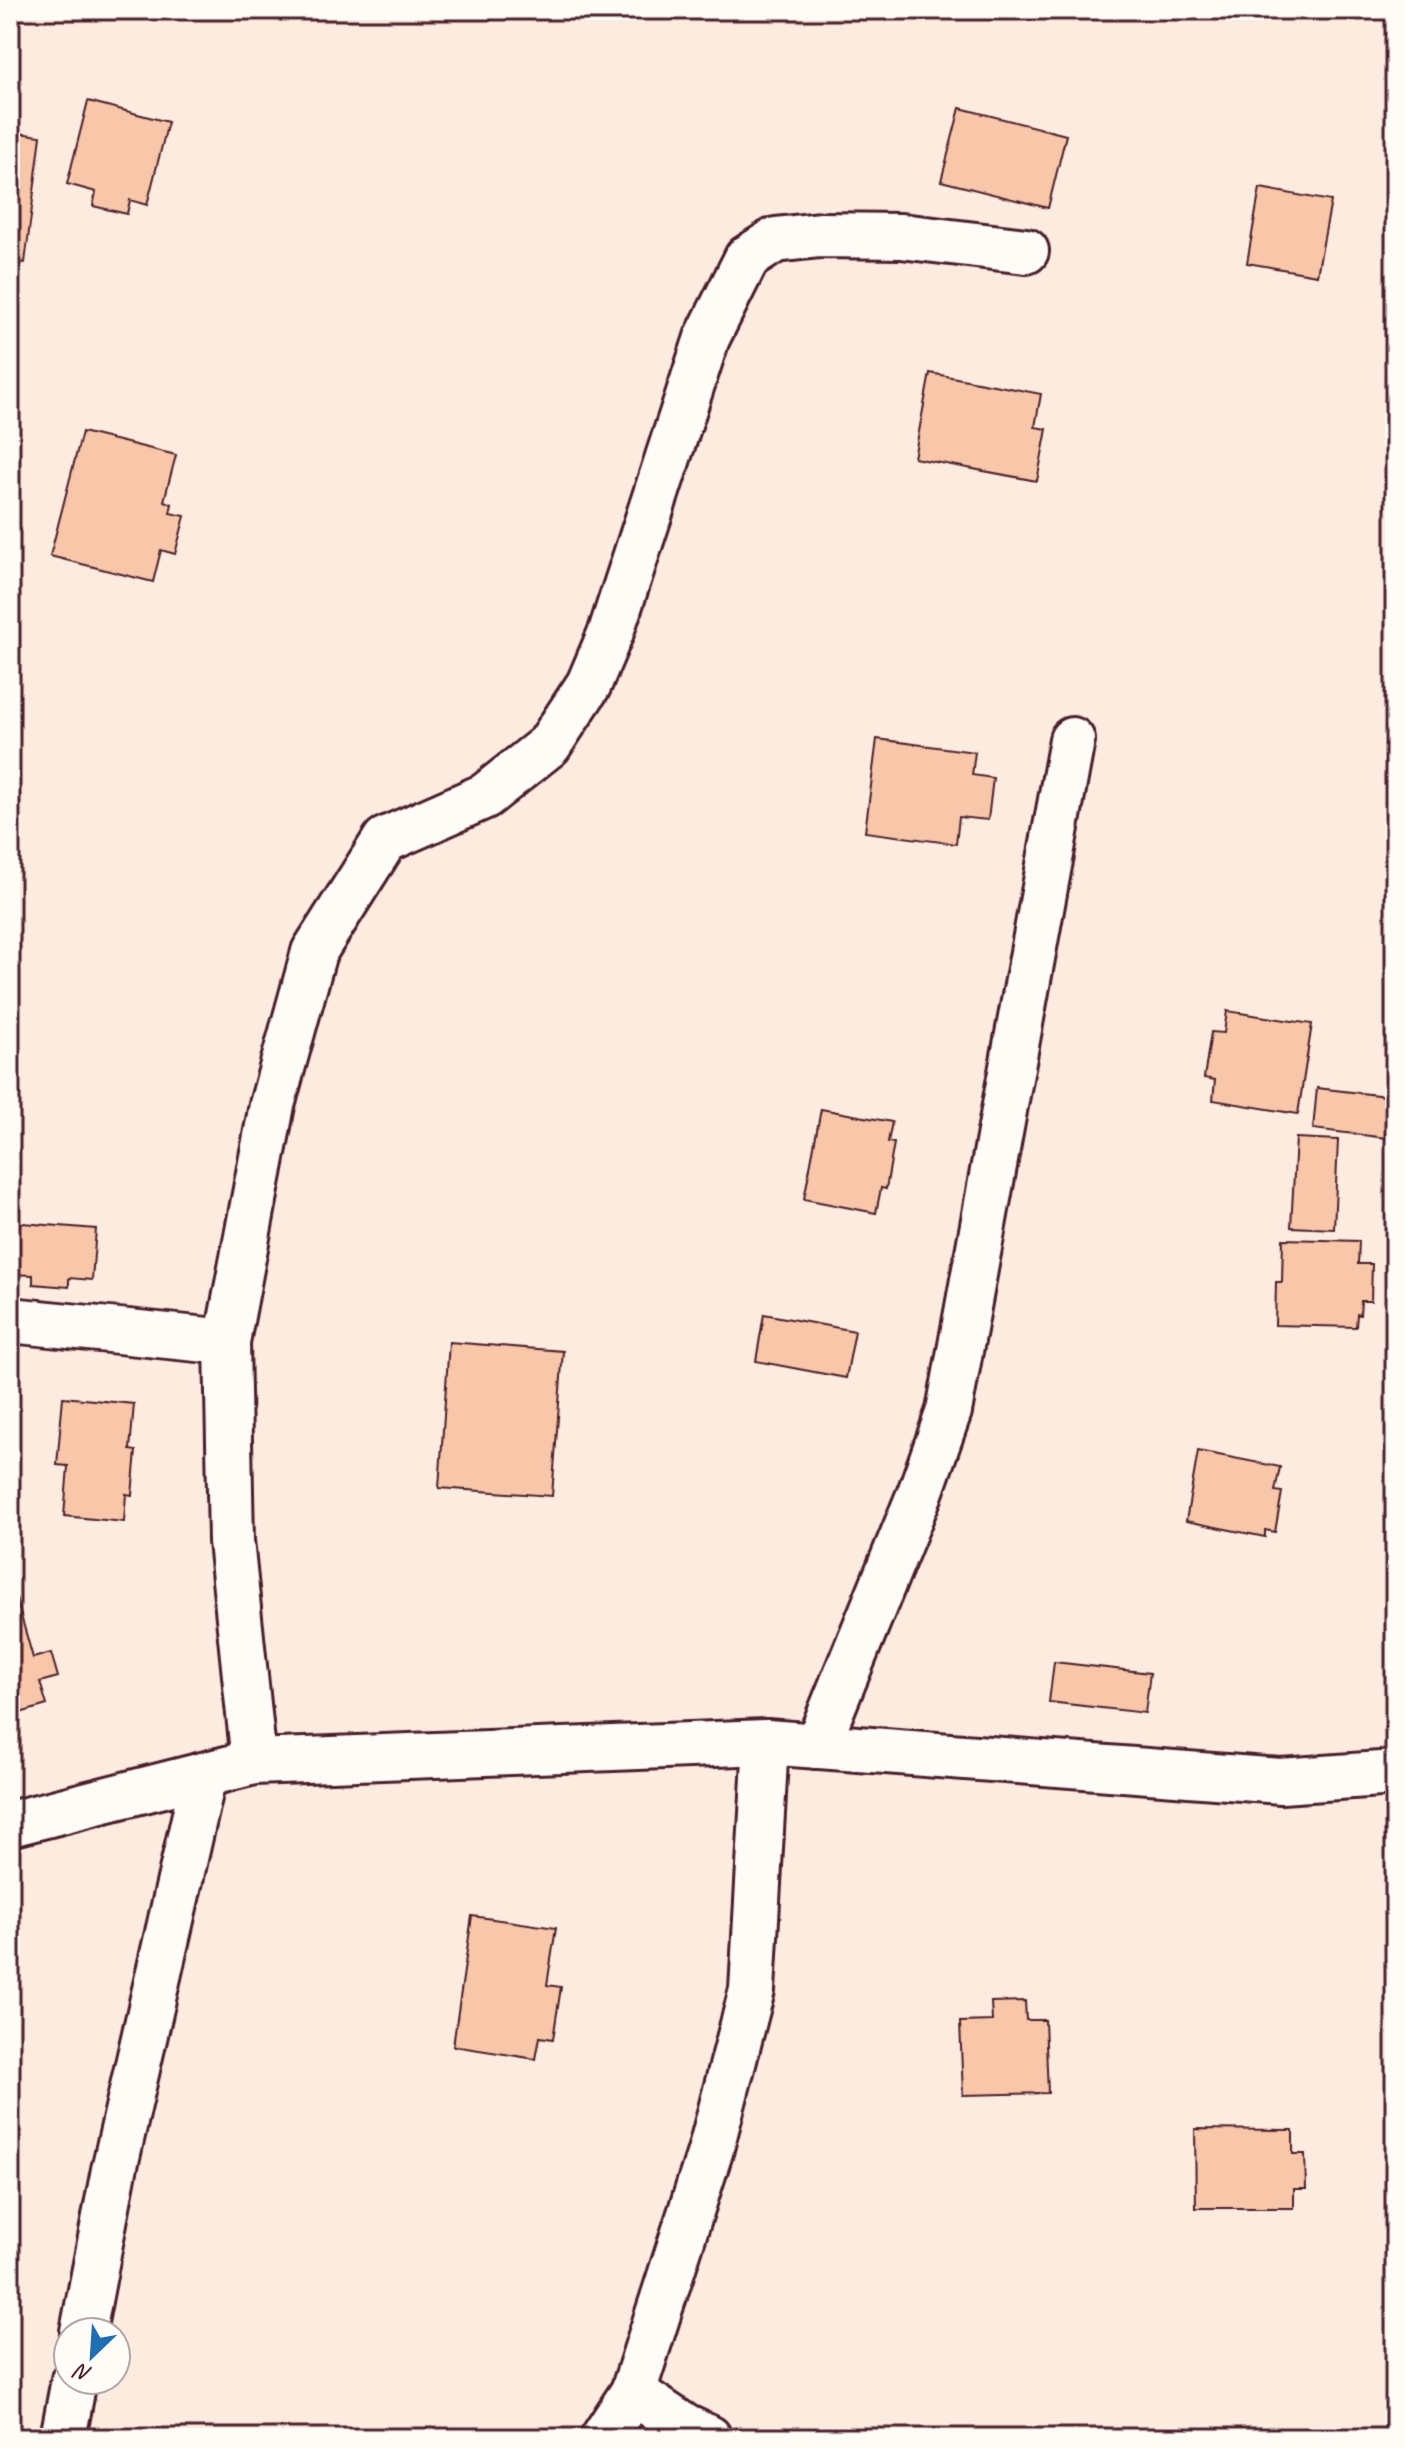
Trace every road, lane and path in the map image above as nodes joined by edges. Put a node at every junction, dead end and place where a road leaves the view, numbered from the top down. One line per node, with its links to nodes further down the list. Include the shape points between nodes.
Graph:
1 (1026, 251): 4 (street, via 901,236 820,235 775,240 747,258 707,338 611,632 589,684 549,745 485,796 385,840 314,952 272,1105)
2 (1072, 740): 6 (street, via 949,1411)
3 (10, 1320): 4 (street)
4 (227, 1342): 7 (street, via 231,1541)
5 (766, 1742): 6 (street); 7 (street); 12 (street, via 752,1990 710,2152)
6 (817, 1746): 8 (street, via 1281,1781)
7 (254, 1762): 9 (street)
8 (1395, 1773)
9 (204, 1775): 10 (street); 11 (street)
10 (10, 1824)
11 (86, 2316)
12 (633, 2392): 15 (street); 16 (street)
13 (71, 2396): 14 (street)
14 (63, 2438)
15 (603, 2438)
16 (709, 2438)

